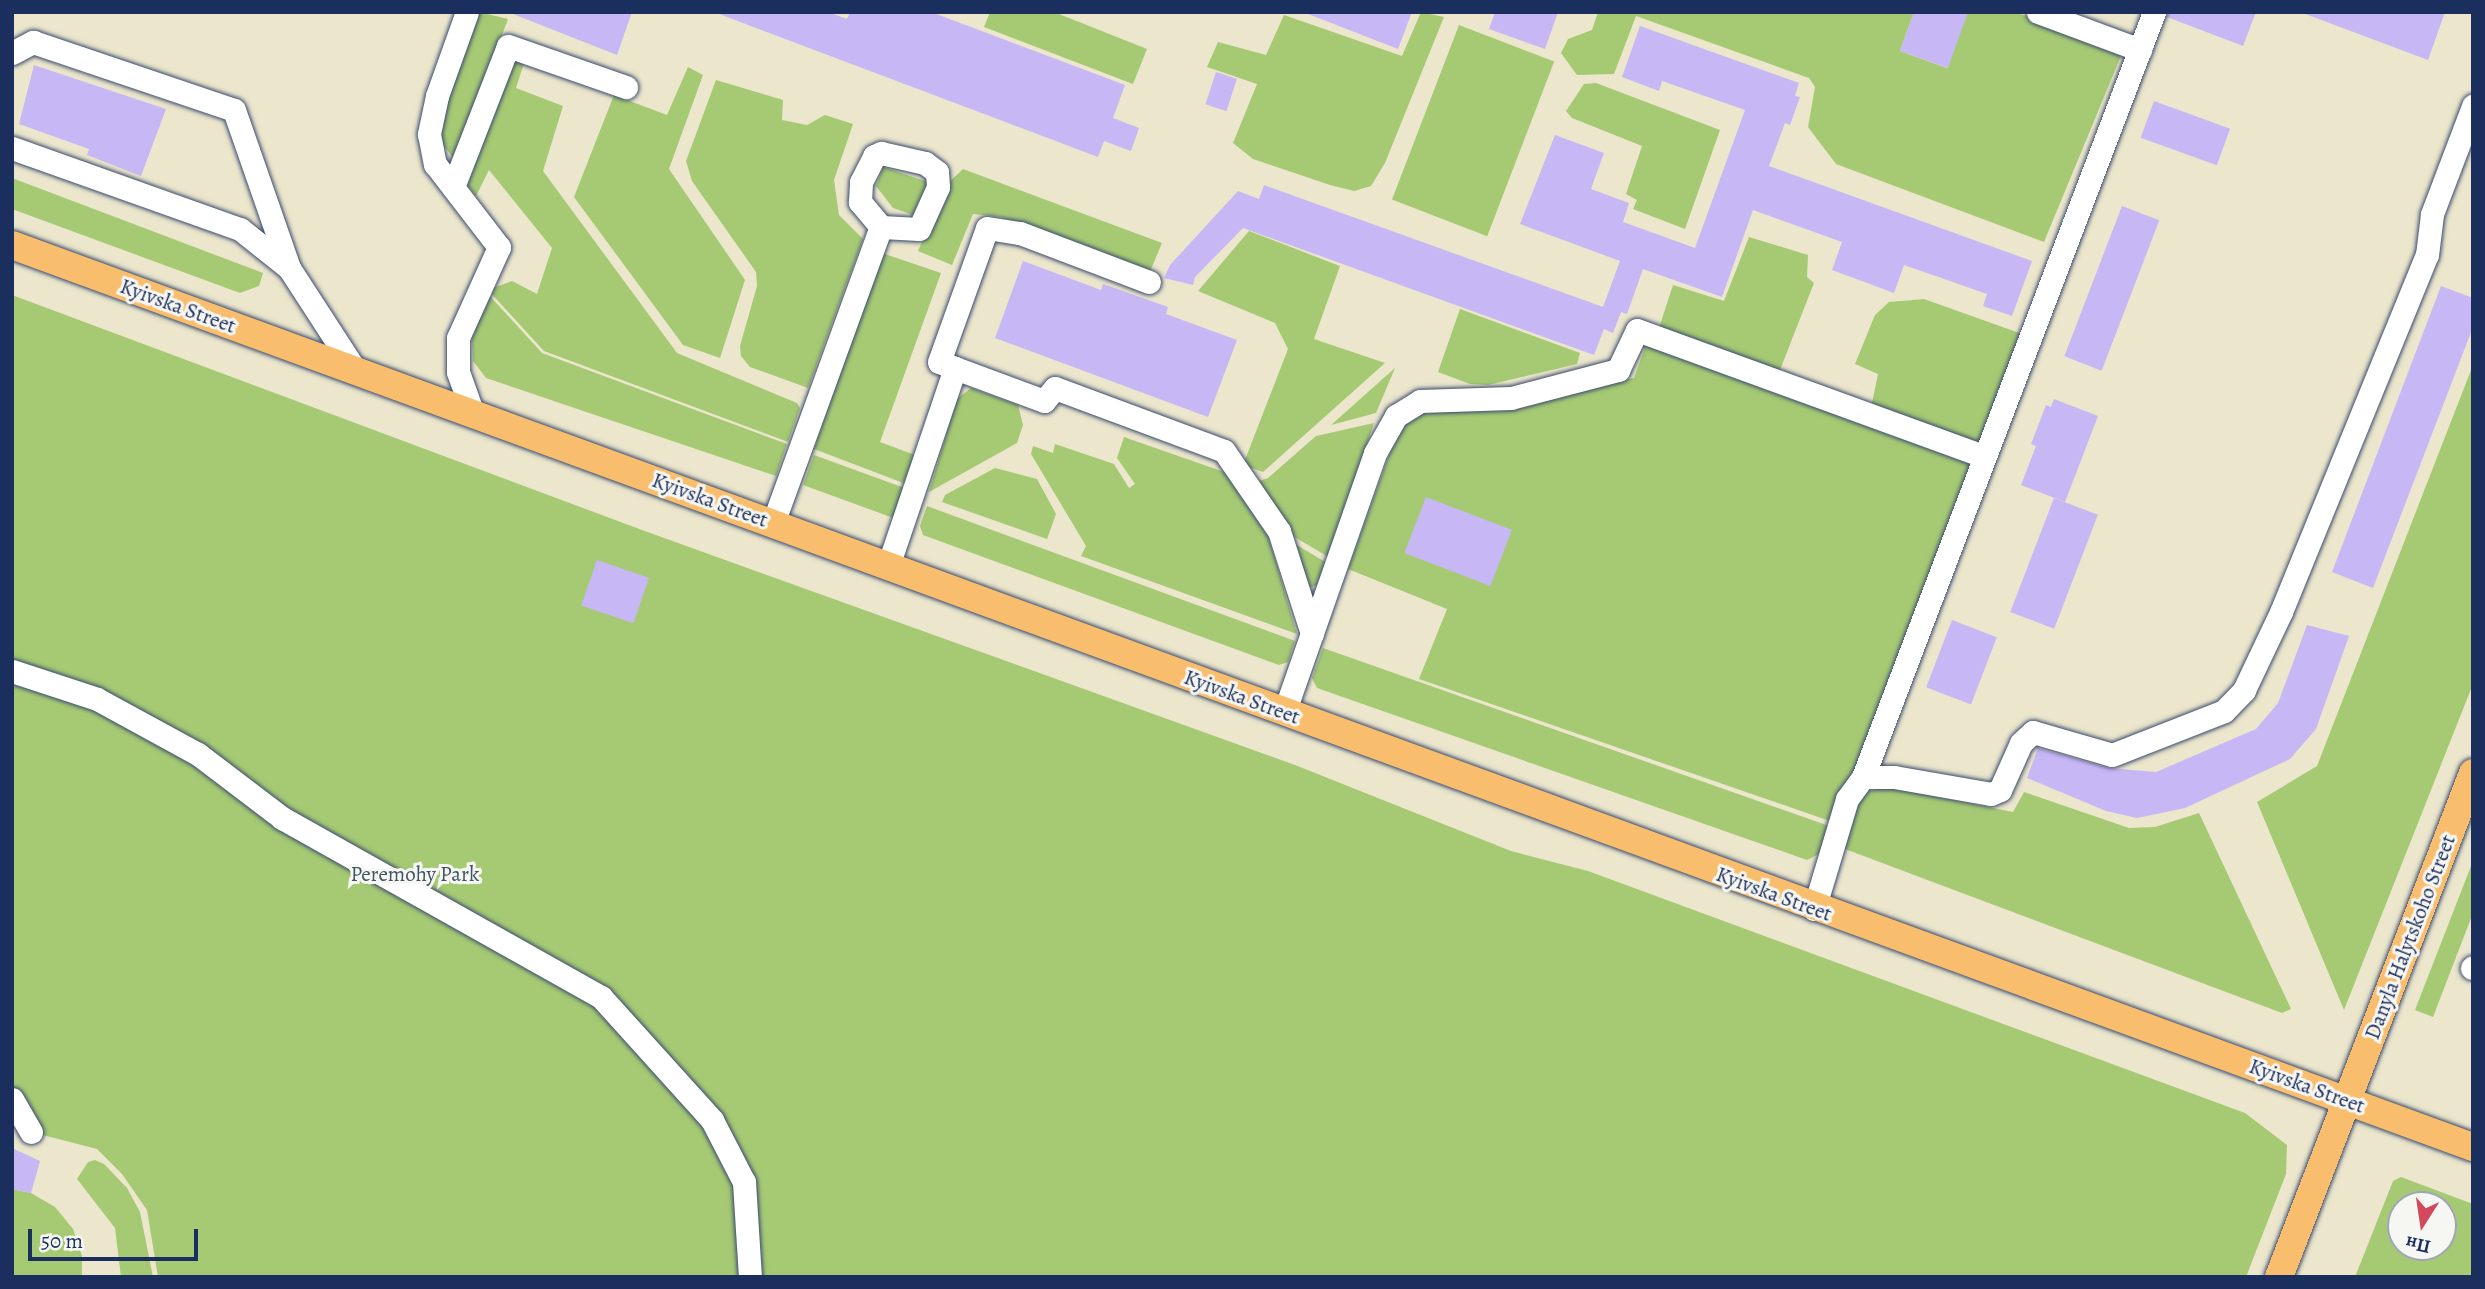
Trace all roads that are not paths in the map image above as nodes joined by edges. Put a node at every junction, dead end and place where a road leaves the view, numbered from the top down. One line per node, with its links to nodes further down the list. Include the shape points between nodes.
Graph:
1 (467, 12): 9 (street, via 437,96 429,134 435,164)
2 (2038, 12): 4 (street)
3 (2154, 12): 4 (street)
4 (2140, 50): 17 (street)
5 (12, 53): 12 (street, via 33,42 234,110)
6 (626, 87): 9 (street, via 508,47)
7 (2473, 106): 24 (street, via 2432,214 2427,255 2281,612 2244,690 2224,710 2112,755 2033,732 2021,743 2000,790 1991,794 1895,777)
8 (12, 148): 12 (street, via 240,229)
9 (453, 187): 16 (street, via 499,247 458,338 458,372)
10 (881, 227): 18 (street)
11 (12, 245): 15 (main road, Kyivska Street)
12 (289, 268): 15 (street)
13 (1149, 282): 14 (street, via 1020,233 988,228 939,362)
14 (955, 368): 19 (street); 20 (street, via 1044,401 1055,388 1224,451 1279,531)
15 (356, 371): 16 (main road, Kyivska Street)
16 (473, 414): 18 (main road, Kyivska Street)
17 (1985, 457): 20 (street, via 1637,330 1618,370 1511,398 1420,401 1402,409 1375,453); 24 (street)
18 (773, 523): 19 (main road, Kyivska Street)
19 (888, 566): 22 (main road, Kyivska Street)
20 (1320, 622): 22 (street)
21 (12, 671): 30 (street, via 97,699 198,754 282,818 601,997 712,1120 744,1182)
22 (1284, 713): 25 (main road, Kyivska Street)
23 (2473, 773): 27 (main road, Danyla Halytskoho Street)
24 (1863, 777): 25 (street, via 1847,799)
25 (1814, 909): 27 (main road, Kyivska Street)
26 (12, 1099): 28 (street)
27 (2347, 1100): 29 (main road, Kyivska Street); 31 (main road, Danyla Halytskoho Street)
28 (31, 1132)
29 (2473, 1147)
30 (750, 1277)
31 (2279, 1277)

